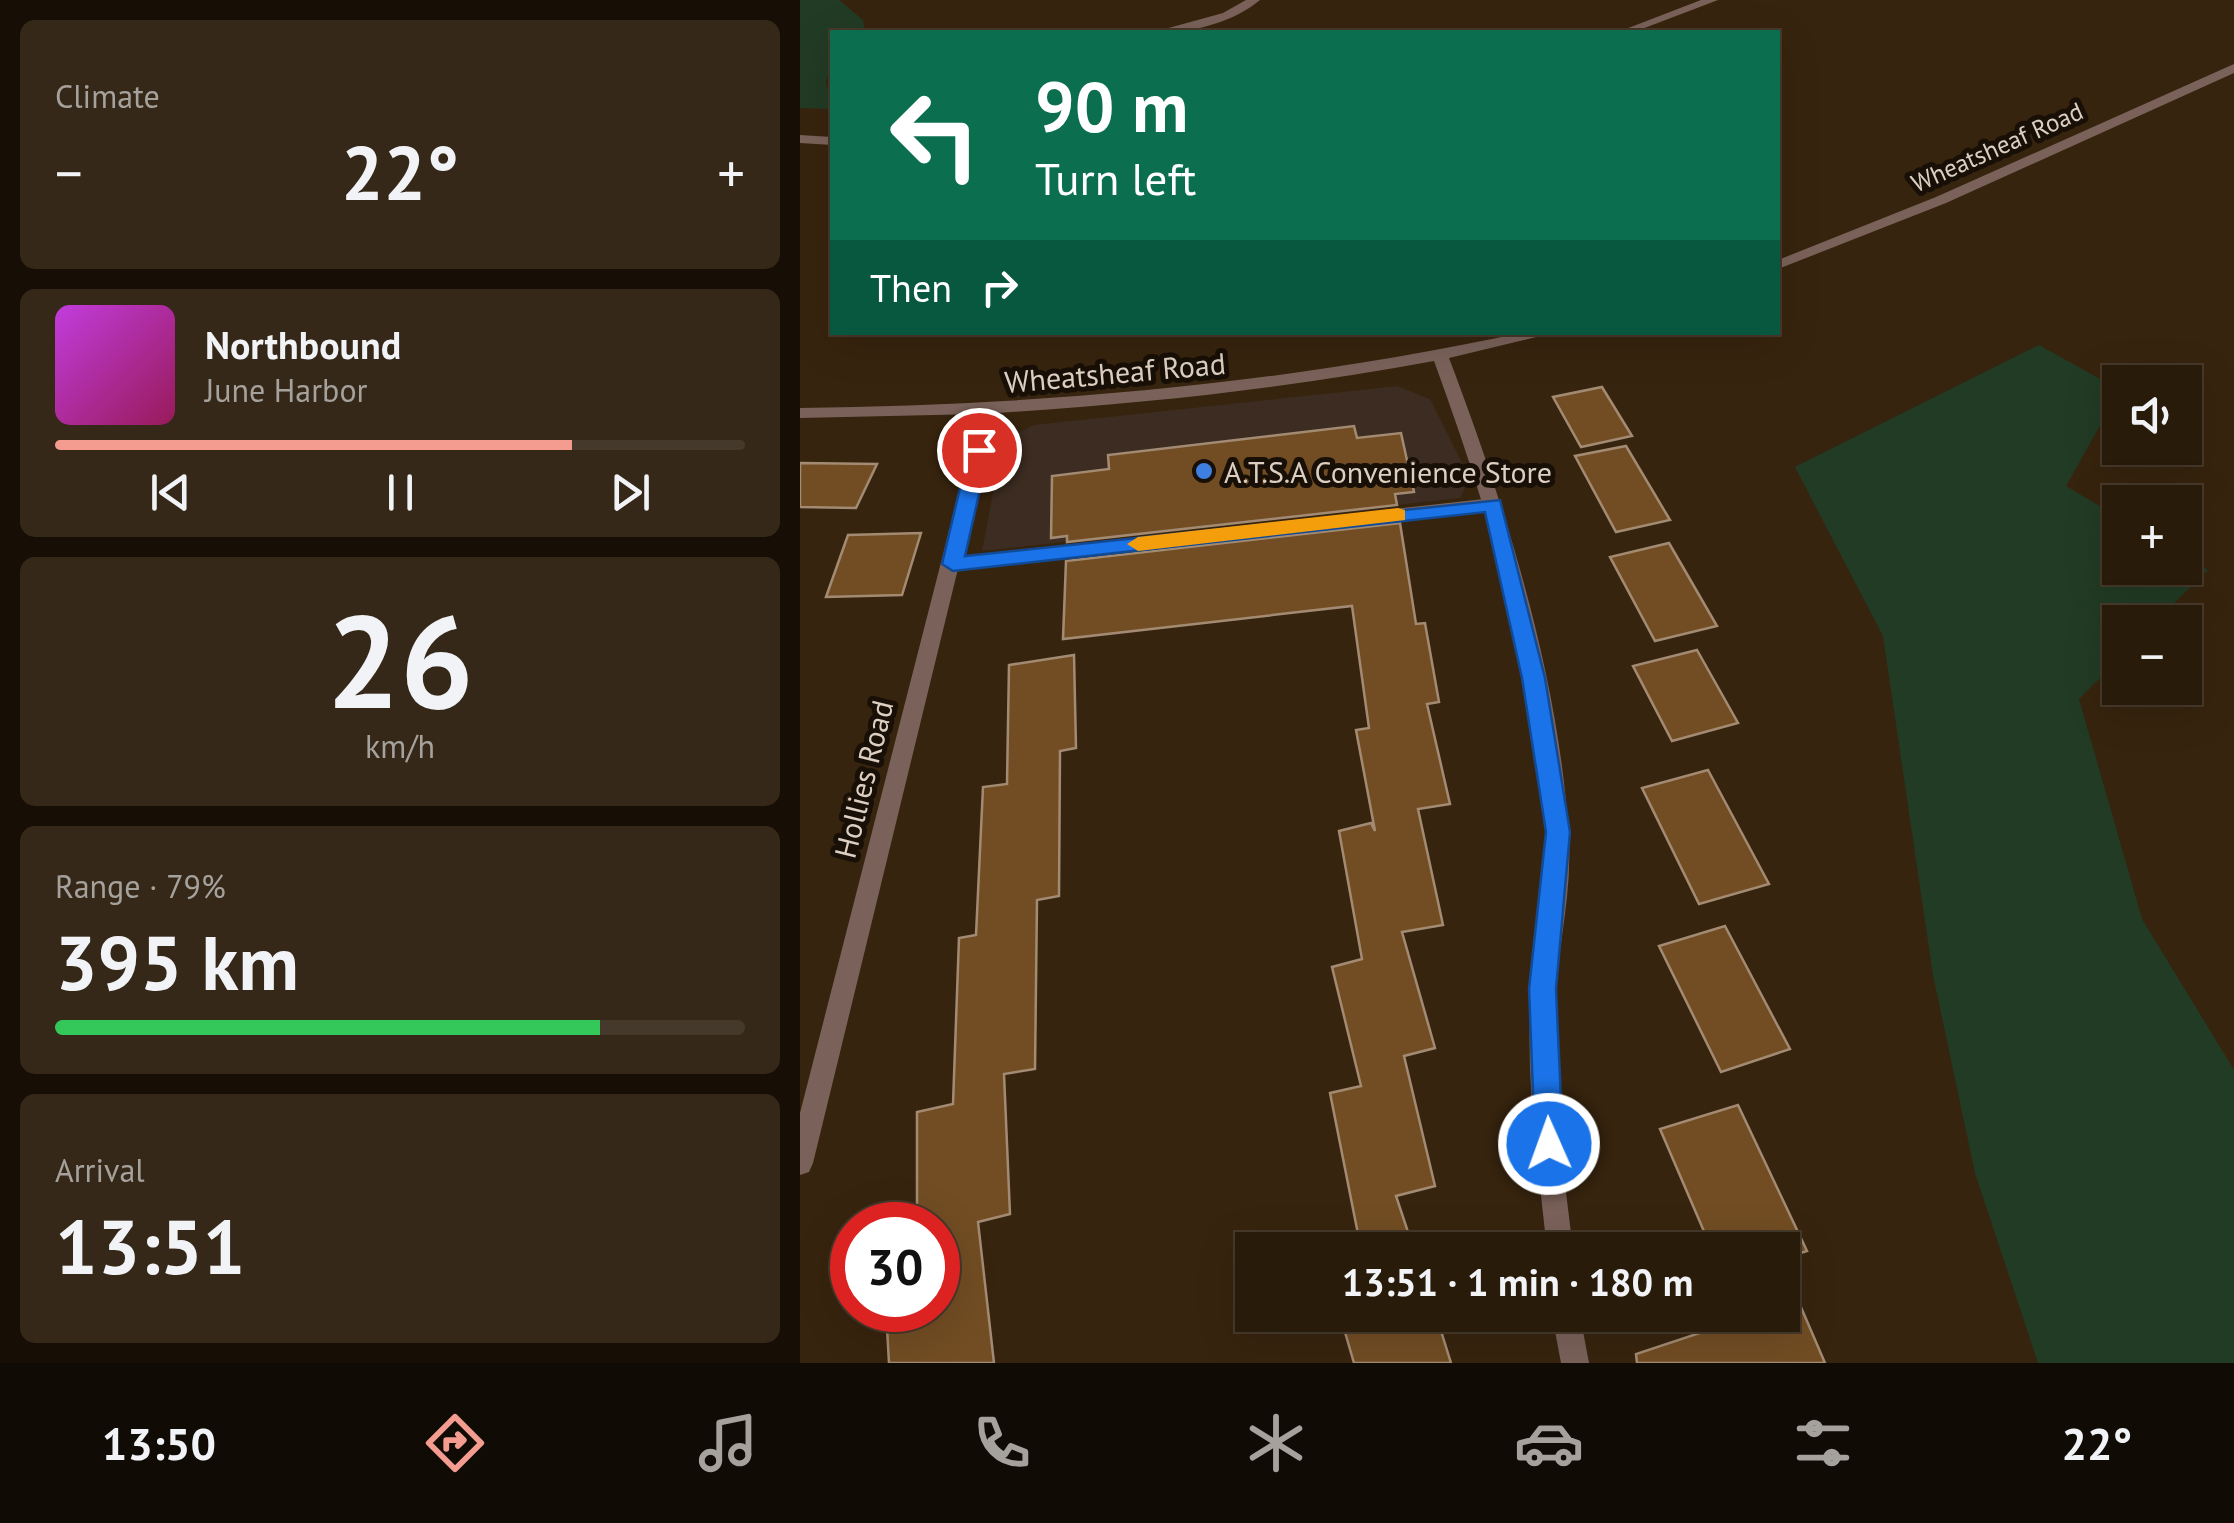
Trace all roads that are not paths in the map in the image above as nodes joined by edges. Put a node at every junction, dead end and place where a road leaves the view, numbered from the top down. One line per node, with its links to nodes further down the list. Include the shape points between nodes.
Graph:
1 (1254, 0): 3 (street, via 1226,16)
2 (1712, 0): 4 (street)
3 (1168, 30)
4 (1630, 30)
5 (2234, 68): 8 (street, Wheatsheaf Road, via 1941,200)
6 (800, 139): 7 (street)
7 (830, 140)
8 (1780, 263)
9 (1537, 335): 10 (street, Wheatsheaf Road)
10 (1441, 358): 11 (street, Wheatsheaf Road, via 1256,386); 13 (street)
11 (988, 411): 12 (street, Wheatsheaf Road); 14 (street, Hollies Road)
12 (800, 413)
13 (1493, 504): 14 (street); 16 (street, via 1534,678 1558,832 1542,989)
14 (953, 564): 15 (street, Hollies Road, via 894,774)
15 (800, 1163)
16 (1558, 1232)
17 (1569, 1332): 18 (street)
18 (1575, 1363)

